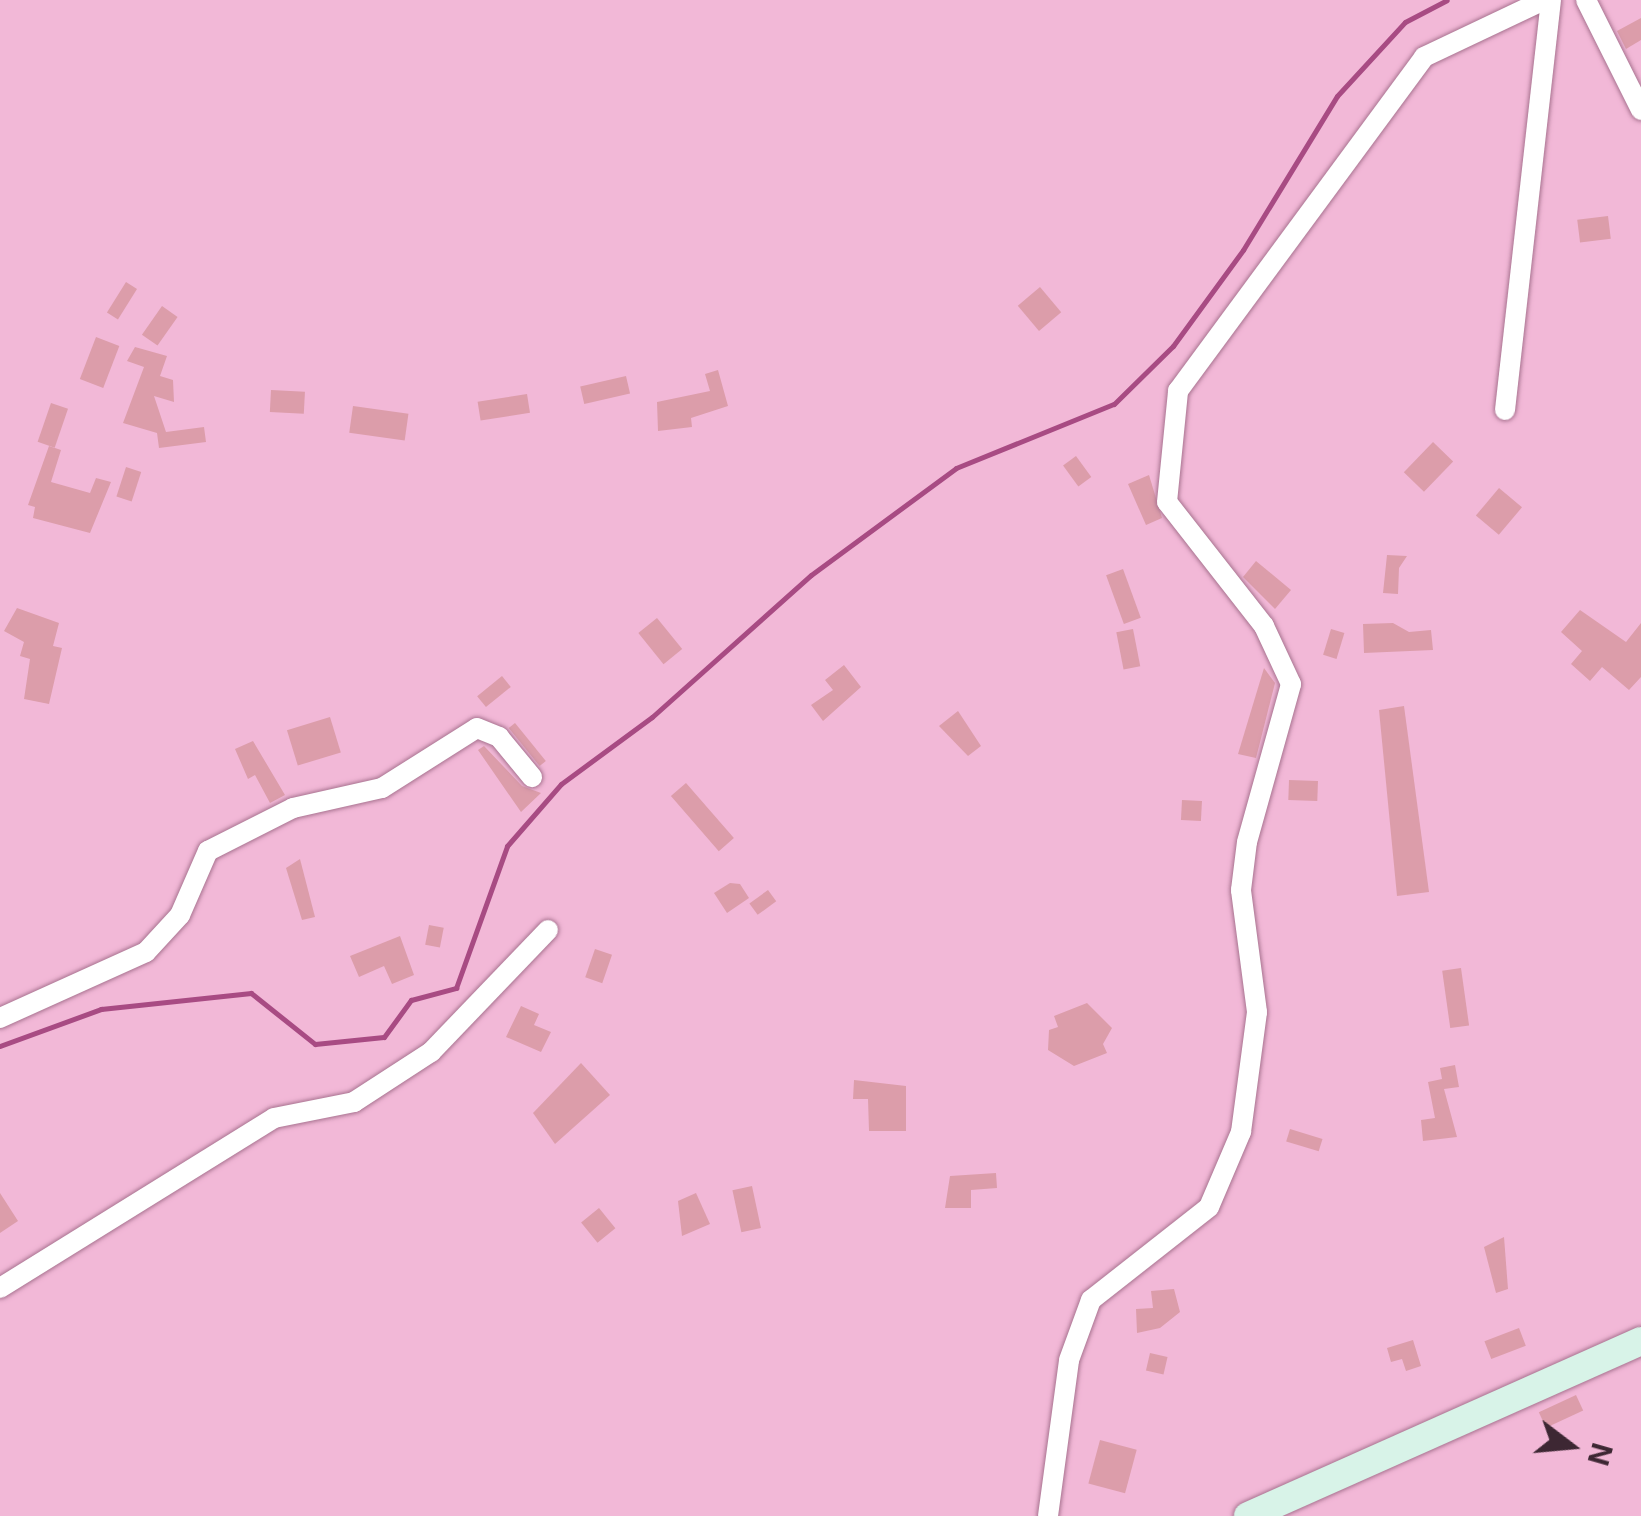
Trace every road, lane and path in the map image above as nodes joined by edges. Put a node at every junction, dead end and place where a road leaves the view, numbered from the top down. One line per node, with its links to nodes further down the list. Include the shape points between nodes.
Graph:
1 (1547, 0): 4 (street); 10 (street, via 1424,57 1178,391 1167,502 1264,626 1291,684 1246,842 1241,890 1257,1012 1241,1132 1209,1207 1091,1300 1069,1360)
2 (1586, 0): 3 (street)
3 (1641, 110)
4 (1505, 410)
5 (532, 777): 7 (street, via 499,738 477,728 382,788 293,808 208,851 180,915 146,952)
6 (548, 930): 8 (street, via 510,977 431,1052 354,1102 274,1118)
7 (0, 1018)
8 (0, 1288)
9 (1641, 1341): 11 (main road)
10 (1048, 1516)
11 (1248, 1516)

